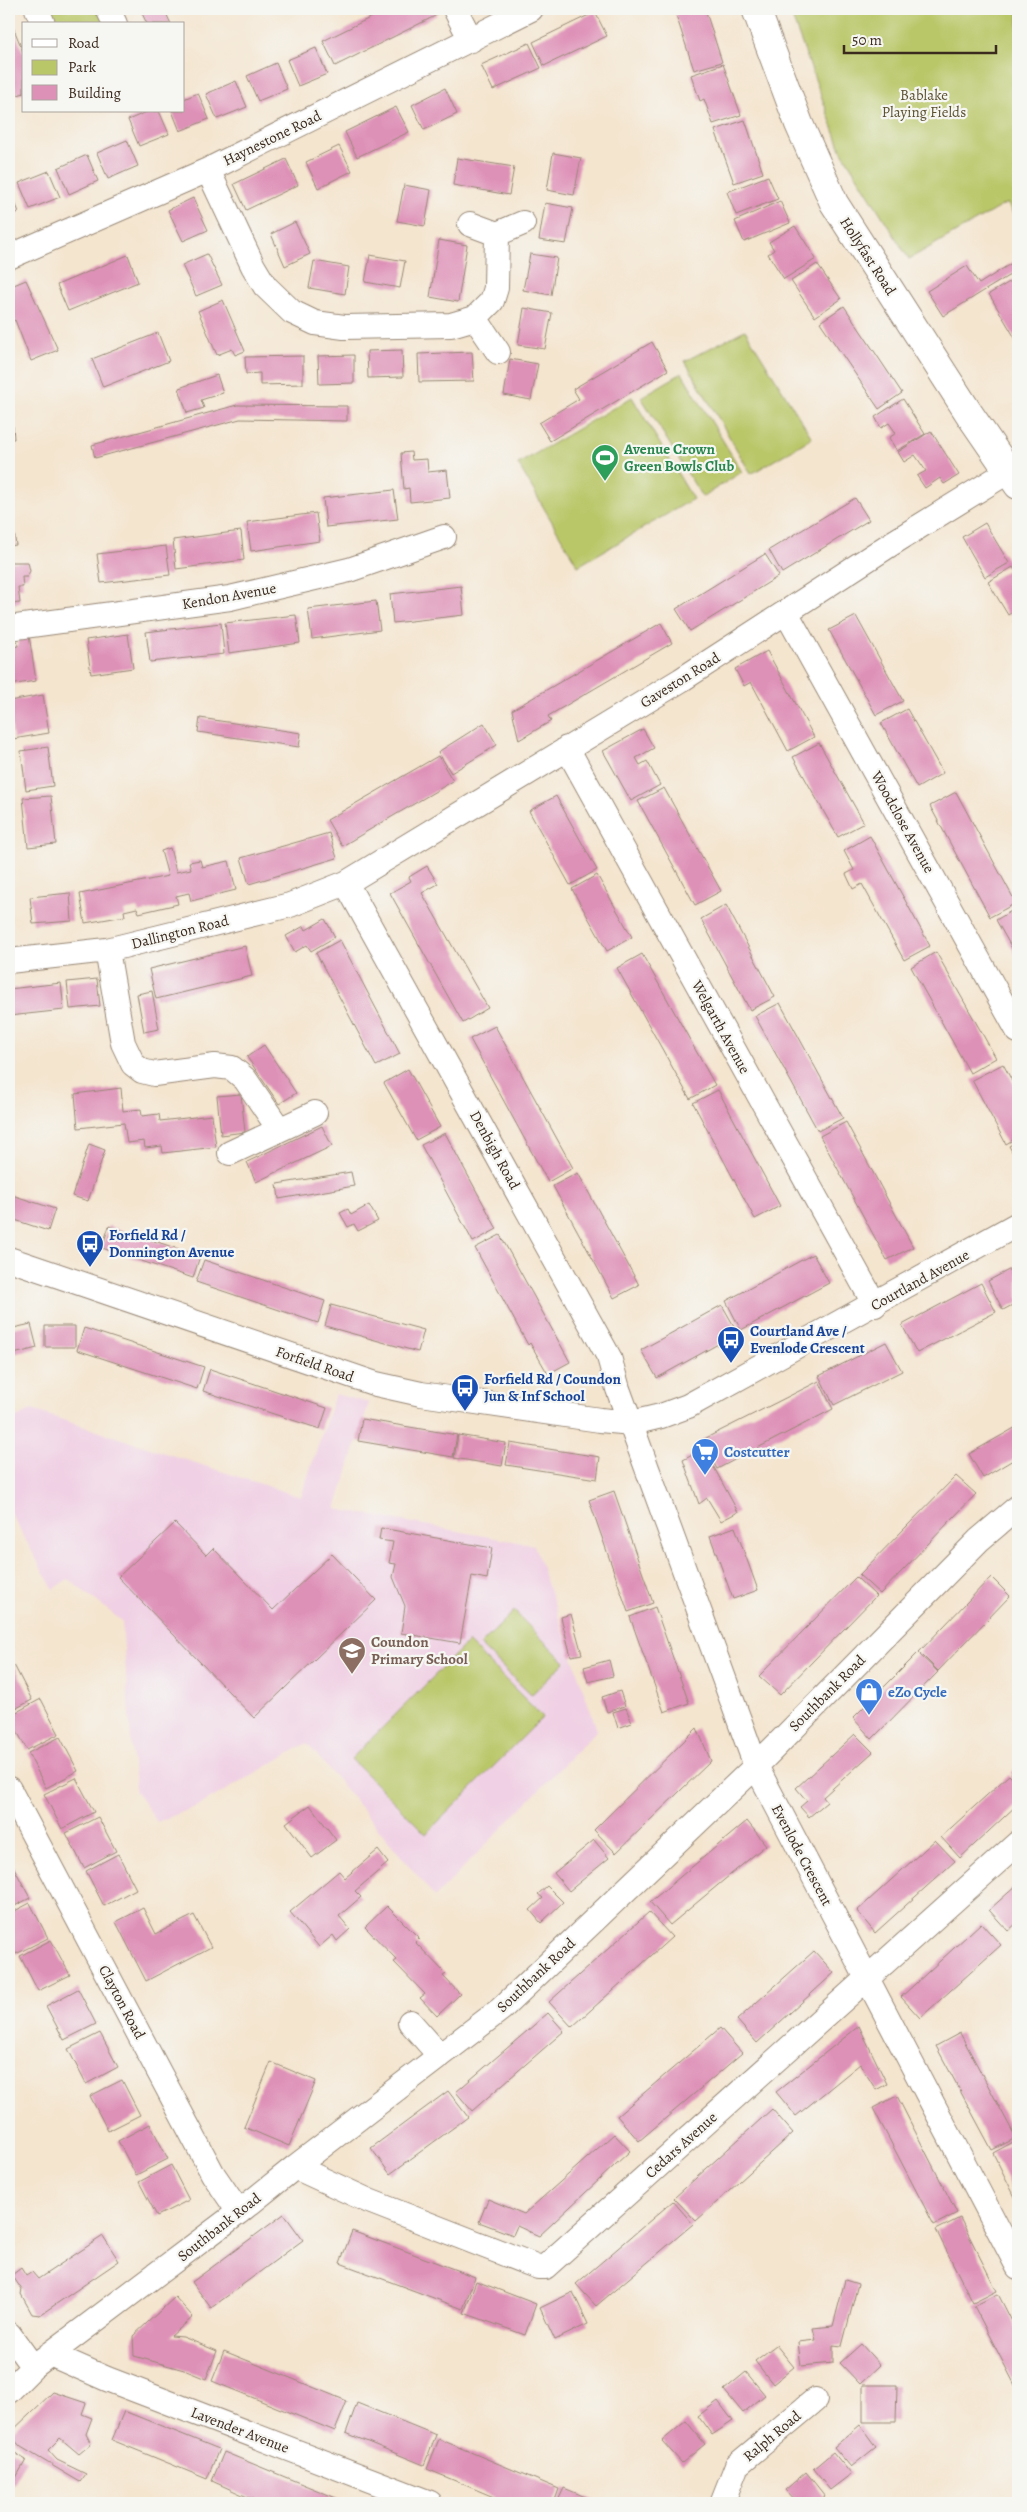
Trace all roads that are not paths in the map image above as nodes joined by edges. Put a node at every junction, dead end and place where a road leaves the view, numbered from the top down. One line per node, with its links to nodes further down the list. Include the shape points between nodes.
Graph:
1 (37, 9): 6 (street)
2 (108, 9): 7 (street)
3 (455, 9): 8 (street)
4 (530, 9): 8 (street, Haynestone Road)
5 (756, 9): 16 (street, Hollyfast Road, via 798,124 830,196)
6 (42, 22)
7 (114, 22)
8 (471, 40): 9 (street, Haynestone Road)
9 (208, 170): 13 (street, Haynestone Road); 14 (street, via 260,278 282,305 303,319 344,327 451,324)
10 (470, 224): 12 (street)
11 (523, 224): 12 (street)
12 (497, 234): 14 (street, via 496,288 492,301)
13 (9, 257)
14 (475, 318): 15 (street)
15 (498, 352)
16 (1014, 478): 18 (street, Gaveston Road, via 891,544)
17 (444, 537): 19 (street, Kendon Avenue, via 349,570 230,598)
18 (787, 614): 20 (street, Gaveston Road); 24 (street, Woodclose Avenue)
19 (9, 628)
20 (567, 748): 21 (street, Gaveston Road); 30 (street, Welgarth Avenue)
21 (346, 882): 22 (street, Dallington Road, via 290,905); 31 (street, Denbigh Road, via 609,1357)
22 (107, 950): 23 (street, Dallington Road); 26 (street, via 124,1043 133,1064 154,1074 215,1066 232,1068 245,1079)
23 (9, 961)
24 (1018, 1031)
25 (315, 1113): 26 (street)
26 (279, 1129): 27 (street)
27 (230, 1153)
28 (1018, 1224): 30 (street, Courtland Avenue)
29 (9, 1259): 31 (street, Forfield Road, via 376,1384 422,1394)
30 (875, 1305): 31 (street, Courtland Avenue, via 688,1406)
31 (632, 1423): 33 (street, Evenlode Crescent)
32 (1018, 1507): 33 (street, Southbank Road, via 979,1540)
33 (756, 1766): 36 (street, Evenlode Crescent); 38 (street, Southbank Road, via 501,2009)
34 (9, 1788): 40 (street, Clayton Road, via 213,2174)
35 (1018, 1843): 36 (street, Cedars Avenue)
36 (866, 1978): 39 (street, Cedars Avenue, via 545,2266 538,2267 369,2201); 41 (street, Evenlode Crescent)
37 (410, 2022): 38 (street)
38 (440, 2056): 39 (street, Southbank Road)
39 (294, 2167): 40 (street, Southbank Road)
40 (239, 2212): 43 (street, Southbank Road)
41 (1018, 2267)
42 (9, 2334): 43 (street)
43 (42, 2361): 44 (street, Southbank Road); 46 (street, Lavender Avenue, via 107,2380)
44 (9, 2391)
45 (815, 2400): 47 (street, Ralph Road, via 737,2465)
46 (430, 2503)
47 (722, 2503)

